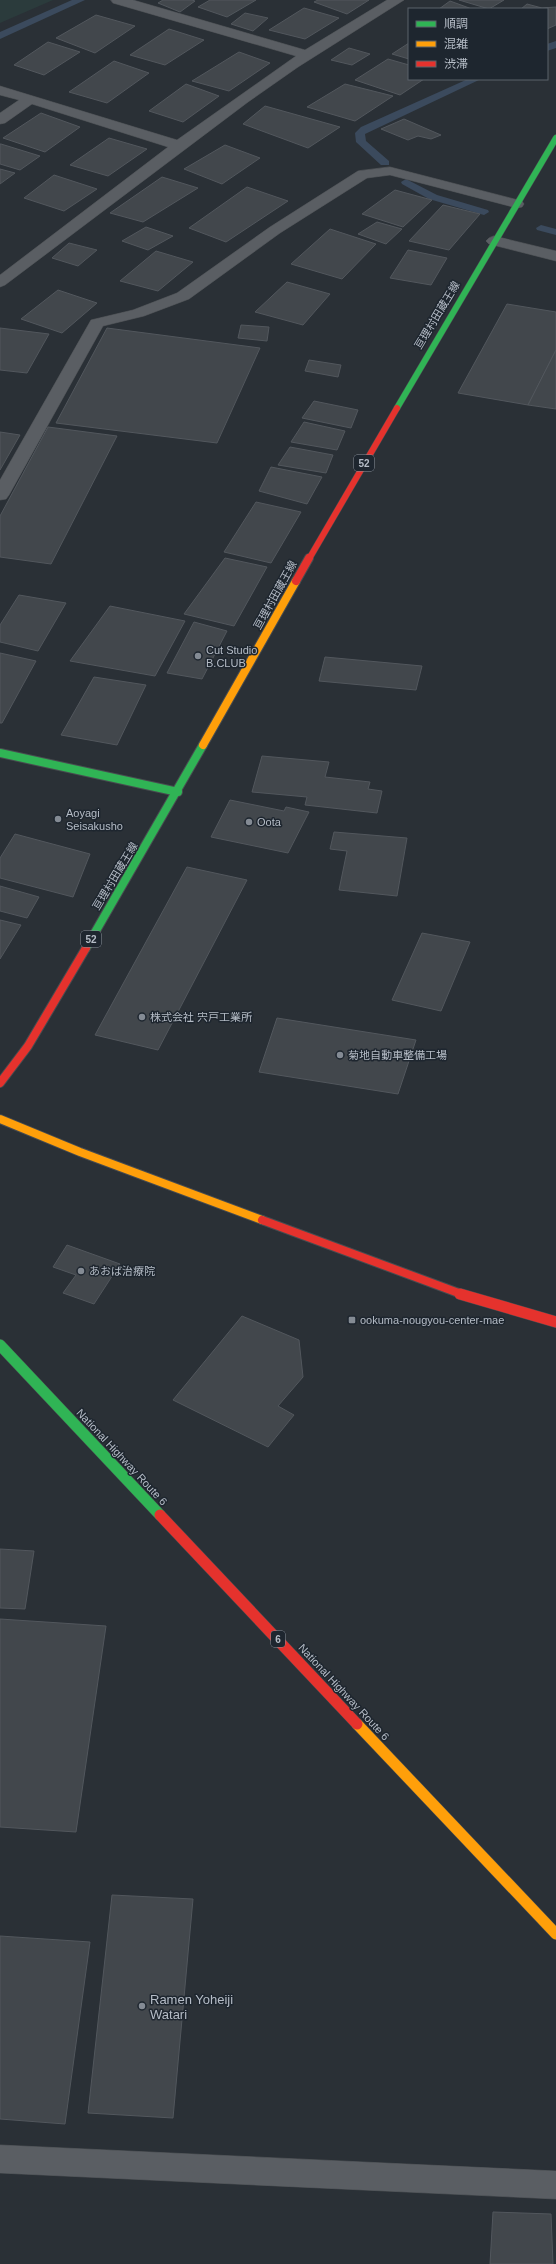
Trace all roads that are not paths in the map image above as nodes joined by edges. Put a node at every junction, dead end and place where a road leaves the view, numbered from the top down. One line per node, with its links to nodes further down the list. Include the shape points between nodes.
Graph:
1 (118, 0): 3 (street)
2 (397, 0): 3 (street)
3 (307, 55): 8 (street)
4 (0, 90): 5 (street)
5 (30, 99): 6 (street); 8 (street)
6 (0, 120)
7 (556, 138): 9 (main road, 亘理村田蔵王線 / 52)
8 (178, 144): 12 (street)
9 (517, 204): 10 (main road, 亘理村田蔵王線 / 52); 13 (street, via 390,171 362,174 275,230 183,296 138,314 97,323)
10 (494, 242): 11 (street); 15 (main road, 亘理村田蔵王線 / 52, via 312,552)
11 (556, 256)
12 (0, 282)
13 (0, 494)
14 (0, 753): 15 (main road)
15 (178, 792): 16 (main road, 亘理村田蔵王線 / 52, via 28,1046 5,1079)
16 (0, 1082)
17 (0, 1118): 18 (main road, via 80,1152 451,1291)
18 (556, 1322)
19 (0, 1345): 20 (main road, National Highway Route 6 / 6)
20 (556, 1934)
21 (0, 2159): 22 (street)
22 (556, 2185)

